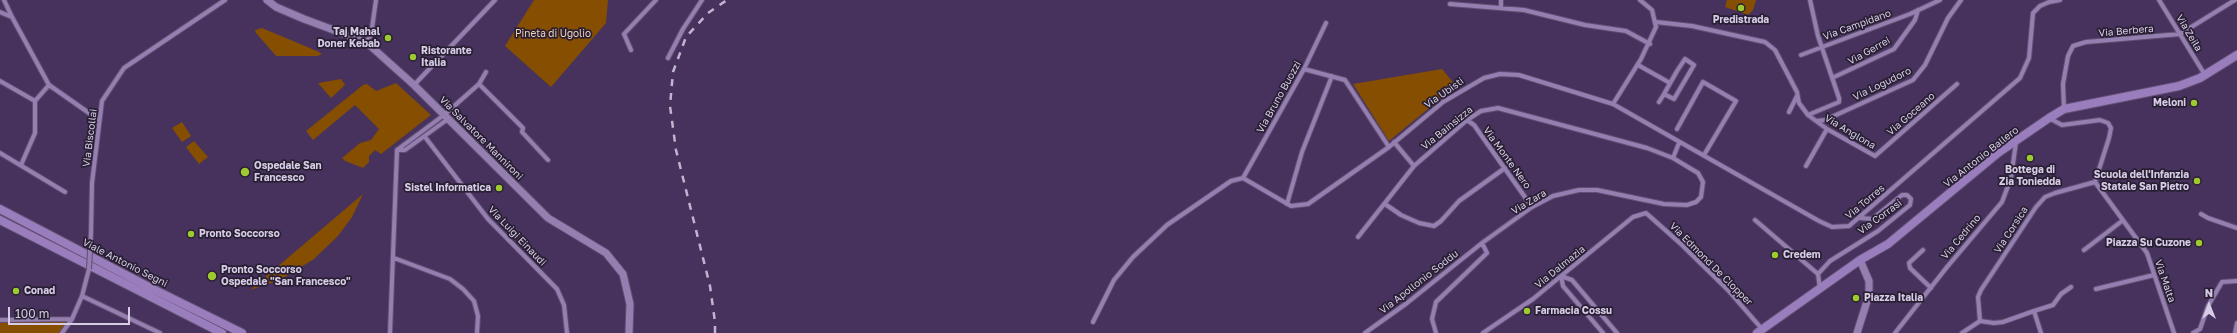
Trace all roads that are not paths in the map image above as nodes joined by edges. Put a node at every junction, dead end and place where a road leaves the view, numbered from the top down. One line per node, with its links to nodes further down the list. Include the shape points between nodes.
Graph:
1 (4, 0): 20 (street)
2 (225, 0): 53 (street, Via Biscollai, via 124,68 102,101)
3 (267, 0): 24 (street, Via Salvatore Mannironi, via 276,7 304,19)
4 (376, 0): 24 (street, via 370,35)
5 (495, 0): 42 (street)
6 (656, 0): 27 (street, via 624,34)
7 (702, 0): 30 (street)
8 (1501, 0): 17 (street)
9 (1640, 0): 21 (street, via 1652,10)
10 (1810, 0): 26 (street)
11 (1940, 0): 18 (street, Via Campidano)
12 (1961, 0): 55 (street, Via Logudoro, via 1948,18 1926,65 1913,80 1825,120)
13 (2060, 0): 82 (street, Via Torres, via 2049,2 2032,13 2029,58 2020,78)
14 (2159, 0): 23 (street, Via Zeila)
15 (2235, 0): 23 (street, Via Berbera)
16 (1450, 4): 17 (street)
17 (1501, 8): 25 (street, via 1524,10 1586,25 1626,31)
18 (1918, 10): 26 (street, Via Campidano); 36 (street, Via Gerrei, via 1915,20 1894,49)
19 (0, 12): 20 (street)
20 (12, 17): 41 (street)
21 (1656, 22): 25 (street); 44 (street, via 1692,26 1765,42 1775,50)
22 (1326, 23): 32 (street, Via Bruno Buozzi)
23 (2180, 34): 34 (street, Via Zeila); 48 (street, Via Berbera, via 2086,42 2073,46 2068,56 2063,84)
24 (366, 42): 42 (street, Via Salvatore Mannironi)
25 (1650, 44): 31 (street)
26 (1821, 46): 28 (street, Via Campidano); 36 (street)
27 (631, 50)
28 (1800, 54)
29 (2237, 55): 34 (main road, Via Antonio Ballero)
30 (668, 58)
31 (1638, 65): 38 (street); 47 (street)
32 (1304, 69): 35 (street); 73 (street, Via Bruno Buozzi)
33 (486, 72): 39 (street)
34 (2205, 75): 48 (main road, Via Antonio Ballero, via 2179,86)
35 (1332, 76): 62 (street, via 1345,80); 76 (street, via 1302,152)
36 (1832, 78): 50 (street, via 1839,102)
37 (0, 81): 45 (street)
38 (1670, 83): 43 (street); 43 (street, via 1685,59 1694,65 1674,99)
39 (479, 84): 51 (street); 68 (street, via 523,128 522,132)
40 (1957, 84): 66 (street, Via Goceano)
41 (49, 85): 45 (street); 53 (street)
42 (414, 85): 51 (street, Via Salvatore Mannironi)
43 (1664, 94): 46 (street)
44 (1797, 94): 49 (street); 50 (street, via 1799,103)
45 (35, 101): 69 (street, via 35,133)
46 (1659, 102)
47 (1613, 104): 59 (street, Via Ubisti, via 1519,75 1500,74 1484,78 1455,94); 61 (street, Via Torres)
48 (2064, 109): 52 (main road, Via Antonio Ballero)
49 (1789, 112)
50 (1808, 115): 55 (street, Via Anglona)
51 (446, 117): 58 (street); 63 (street); 118 (street, Via Salvatore Mannironi, via 548,218 606,253 623,274 630,304)
52 (2049, 118): 60 (main road, Via Antonio Ballero); 74 (street, via 2062,125 2100,120 2108,123 2111,128 2109,138)
53 (99, 120): 101 (street, Via Biscollai, bridge, via 92,183 89,269)
54 (1467, 120): 67 (street, Via Bainsizza, via 1482,111 1498,108 1647,148); 70 (street, Via Bainsizza); 72 (street, Via Monte Nero)
55 (1817, 121): 57 (street, Via Anglona)
56 (1677, 129): 65 (street, via 1703,82 1736,101)
57 (1827, 129): 66 (street, Via Anglona); 71 (street)
58 (425, 137): 63 (street, via 405,150); 111 (street, Via Luigi Einaudi, via 488,219 557,288 564,305)
59 (1394, 142): 62 (street, Via Ubisti); 70 (street)
60 (2016, 142): 92 (main road, Via Antonio Ballero, via 1998,153 1888,244); 98 (street, Via Cedrino, via 2011,178 2002,202)
61 (1679, 143): 65 (street, Via Torres); 67 (street)
62 (1389, 147): 76 (street, Via Ubisti, via 1308,204)
63 (397, 150): 91 (street)
64 (0, 153): 69 (street)
65 (1704, 155): 82 (street, Via Torres, via 1832,227 1849,226)
66 (1875, 156)
67 (1673, 158): 78 (street, Via Zara, via 1701,177 1704,190 1701,198 1687,206 1664,204 1597,190 1579,190 1553,196)
68 (548, 160)
69 (22, 165): 75 (street)
70 (1414, 166): 77 (street, Via Bainsizza)
71 (1806, 166)
72 (1505, 168): 77 (street, via 1459,201 1434,226 1401,215); 78 (street, Via Monte Nero)
73 (1243, 178): 76 (street); 108 (street, via 1231,181 1190,208 1167,225 1133,257 1114,280)
74 (2095, 182): 85 (street, Via Malta); 107 (street, Via Corsica, via 2055,193 2036,207 1981,290 1978,297)
75 (65, 192)
76 (1287, 204)
77 (1385, 204): 87 (street, Via Bainsizza)
78 (1532, 207): 88 (street, Via Zara)
79 (0, 209): 115 (main road, Viale Antonio Segni)
80 (1646, 213): 95 (street, Via Dalmazia, via 1633,217); 110 (street, Via Edmond De Clopper, via 1682,244 1728,290)
81 (2201, 214): 86 (street)
82 (1861, 218): 93 (street, Via Corrasi, via 1872,219 1902,195 1907,195 1911,199 1910,205 1878,231 1830,261)
83 (0, 220): 114 (main road, Viale Antonio Segni)
84 (1755, 220): 93 (street)
85 (2122, 221): 90 (street); 94 (street, Via Malta, via 2147,253)
86 (2237, 228)
87 (1358, 237)
88 (1482, 243): 119 (street, Via Apollonio Soddu); 120 (street, via 1487,253 1436,302 1432,319)
89 (1923, 250): 98 (street, via 1909,264)
90 (2084, 250)
91 (394, 258): 116 (street); 117 (street, via 450,279 463,289 474,301 478,316)
92 (1860, 260): 99 (main road, Via Antonio Ballero); 124 (street, via 1869,281 1869,295)
93 (1818, 274): 99 (street)
94 (2154, 275): 100 (street); 128 (street, Via Malta)
95 (1561, 276): 102 (street, via 1572,280); 103 (street, via 1564,286); 121 (street, Via Dalmazia, via 1533,299)
96 (2237, 281): 129 (street, via 2222,282 2219,285 2200,329)
97 (2071, 287): 104 (street, via 2061,294 2053,305)
98 (1931, 288): 125 (street, Via Cedrino)
99 (1820, 289): 110 (main road, Via Antonio Ballero)
100 (2096, 290)
101 (82, 296): 105 (street, Via Biscollai); 113 (street)
102 (1590, 302): 103 (street); 123 (street)
103 (1583, 309): 122 (street)
104 (2034, 311): 107 (street, via 2003,322); 127 (street)
105 (72, 319): 106 (street); 112 (street, Via Biscollai)
106 (0, 320)
107 (1980, 321): 126 (street)
108 (1093, 322)
109 (2237, 323): 130 (street)
110 (1759, 331)
111 (568, 332)
112 (62, 333)
113 (160, 333)
114 (222, 333)
115 (242, 333)
116 (390, 333)
117 (477, 333)
118 (629, 333)
119 (1365, 333)
120 (1436, 333)
121 (1483, 333)
122 (1603, 333)
123 (1618, 333)
124 (1857, 333)
125 (1895, 333)
126 (1962, 333)
127 (2041, 333)
128 (2174, 333)
129 (2193, 333)
130 (2235, 333)

